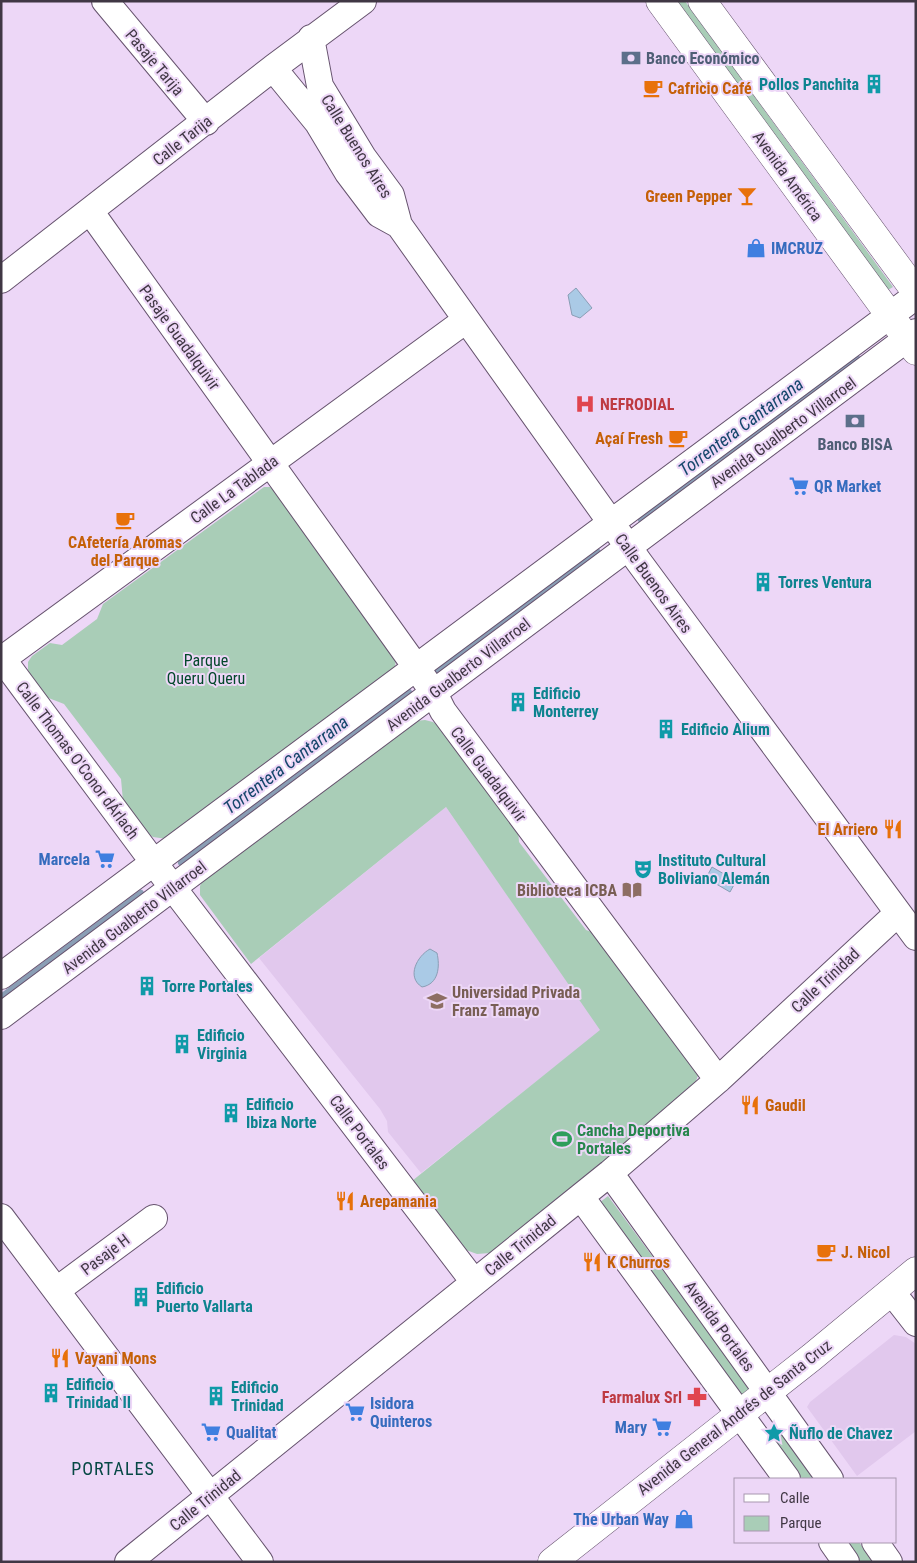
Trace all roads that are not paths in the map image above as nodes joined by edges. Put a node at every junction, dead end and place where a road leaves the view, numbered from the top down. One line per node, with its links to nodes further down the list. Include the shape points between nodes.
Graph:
1 (105, 1): 7 (street, Pasaje Tarija)
2 (363, 1): 5 (street, Calle Tarija)
3 (660, 1): 13 (main road, Avenida América)
4 (702, 1): 11 (main road, Avenida América)
5 (312, 38): 6 (street, Calle Tarija); 9 (street, Calle Buenos Aires, via 320,86 391,196)
6 (273, 68): 7 (street, Calle Tarija); 9 (street, Calle Buenos Aires, via 318,122 348,173 379,214)
7 (206, 122): 8 (street, Calle Tarija)
8 (90, 211): 10 (street, Calle Tarija); 16 (street, Pasaje Guadalquivir)
9 (399, 225): 14 (street, Calle Buenos Aires)
10 (1, 280)
11 (916, 292)
12 (916, 296): 13 (street, Avenida Gualberto Villarroel)
13 (889, 315): 15 (main road, Avenida América); 17 (street, Avenida Gualberto Villarroel)
14 (466, 320): 16 (street, Calle La Tablada); 17 (street, Calle Buenos Aires)
15 (913, 341): 18 (street, Avenida Gualberto Villarroel)
16 (270, 462): 19 (street, Calle La Tablada); 20 (street, Calle Guadalquivir)
17 (610, 522): 18 (street, Calle Buenos Aires); 20 (street, Avenida Gualberto Villarroel)
18 (627, 547): 21 (street, Avenida Gualberto Villarroel); 24 (street, Calle Buenos Aires)
19 (2, 659): 22 (street, Calle Thomas O'Conor dÁrlach)
20 (416, 667): 21 (street, Calle Guadalquivir); 22 (street, Avenida Gualberto Villarroel)
21 (434, 693): 23 (street, Avenida Gualberto Villarroel); 28 (street, Calle Guadalquivir, via 448,718)
22 (154, 863): 23 (street, Calle Portales); 26 (street, Avenida Gualberto Villarroel)
23 (173, 888): 27 (street, Avenida Gualberto Villarroel); 34 (street, Calle Portales)
24 (898, 913): 25 (street, Calle Buenos Aires); 28 (street, Calle Trinidad)
25 (916, 937)
26 (1, 976)
27 (1, 1016)
28 (718, 1080): 29 (street, Calle Trinidad)
29 (610, 1173): 30 (street, Calle Trinidad); 38 (street, Avenida Portales)
30 (581, 1197): 34 (street, Calle Trinidad); 39 (street)
31 (1, 1217): 35 (street)
32 (154, 1218): 35 (street, Pasaje H)
33 (916, 1271): 36 (main road, Avenida General Andrés de Santa Cruz)
34 (474, 1282): 42 (street, Calle Trinidad)
35 (56, 1290): 42 (street)
36 (891, 1290): 37 (street); 38 (main road, Avenida General Andrés de Santa Cruz)
37 (916, 1323)
38 (768, 1391): 39 (main road, Avenida General Andrés de Santa Cruz); 41 (street, Avenida Portales)
39 (740, 1414): 40 (street); 47 (main road, Avenida General Andrés de Santa Cruz)
40 (786, 1478)
41 (829, 1478)
42 (210, 1495): 45 (street, Calle Trinidad); 46 (street)
43 (833, 1543): 48 (street)
44 (876, 1543): 49 (street)
45 (128, 1562)
46 (260, 1562)
47 (552, 1562)
48 (846, 1562)
49 (889, 1562)

